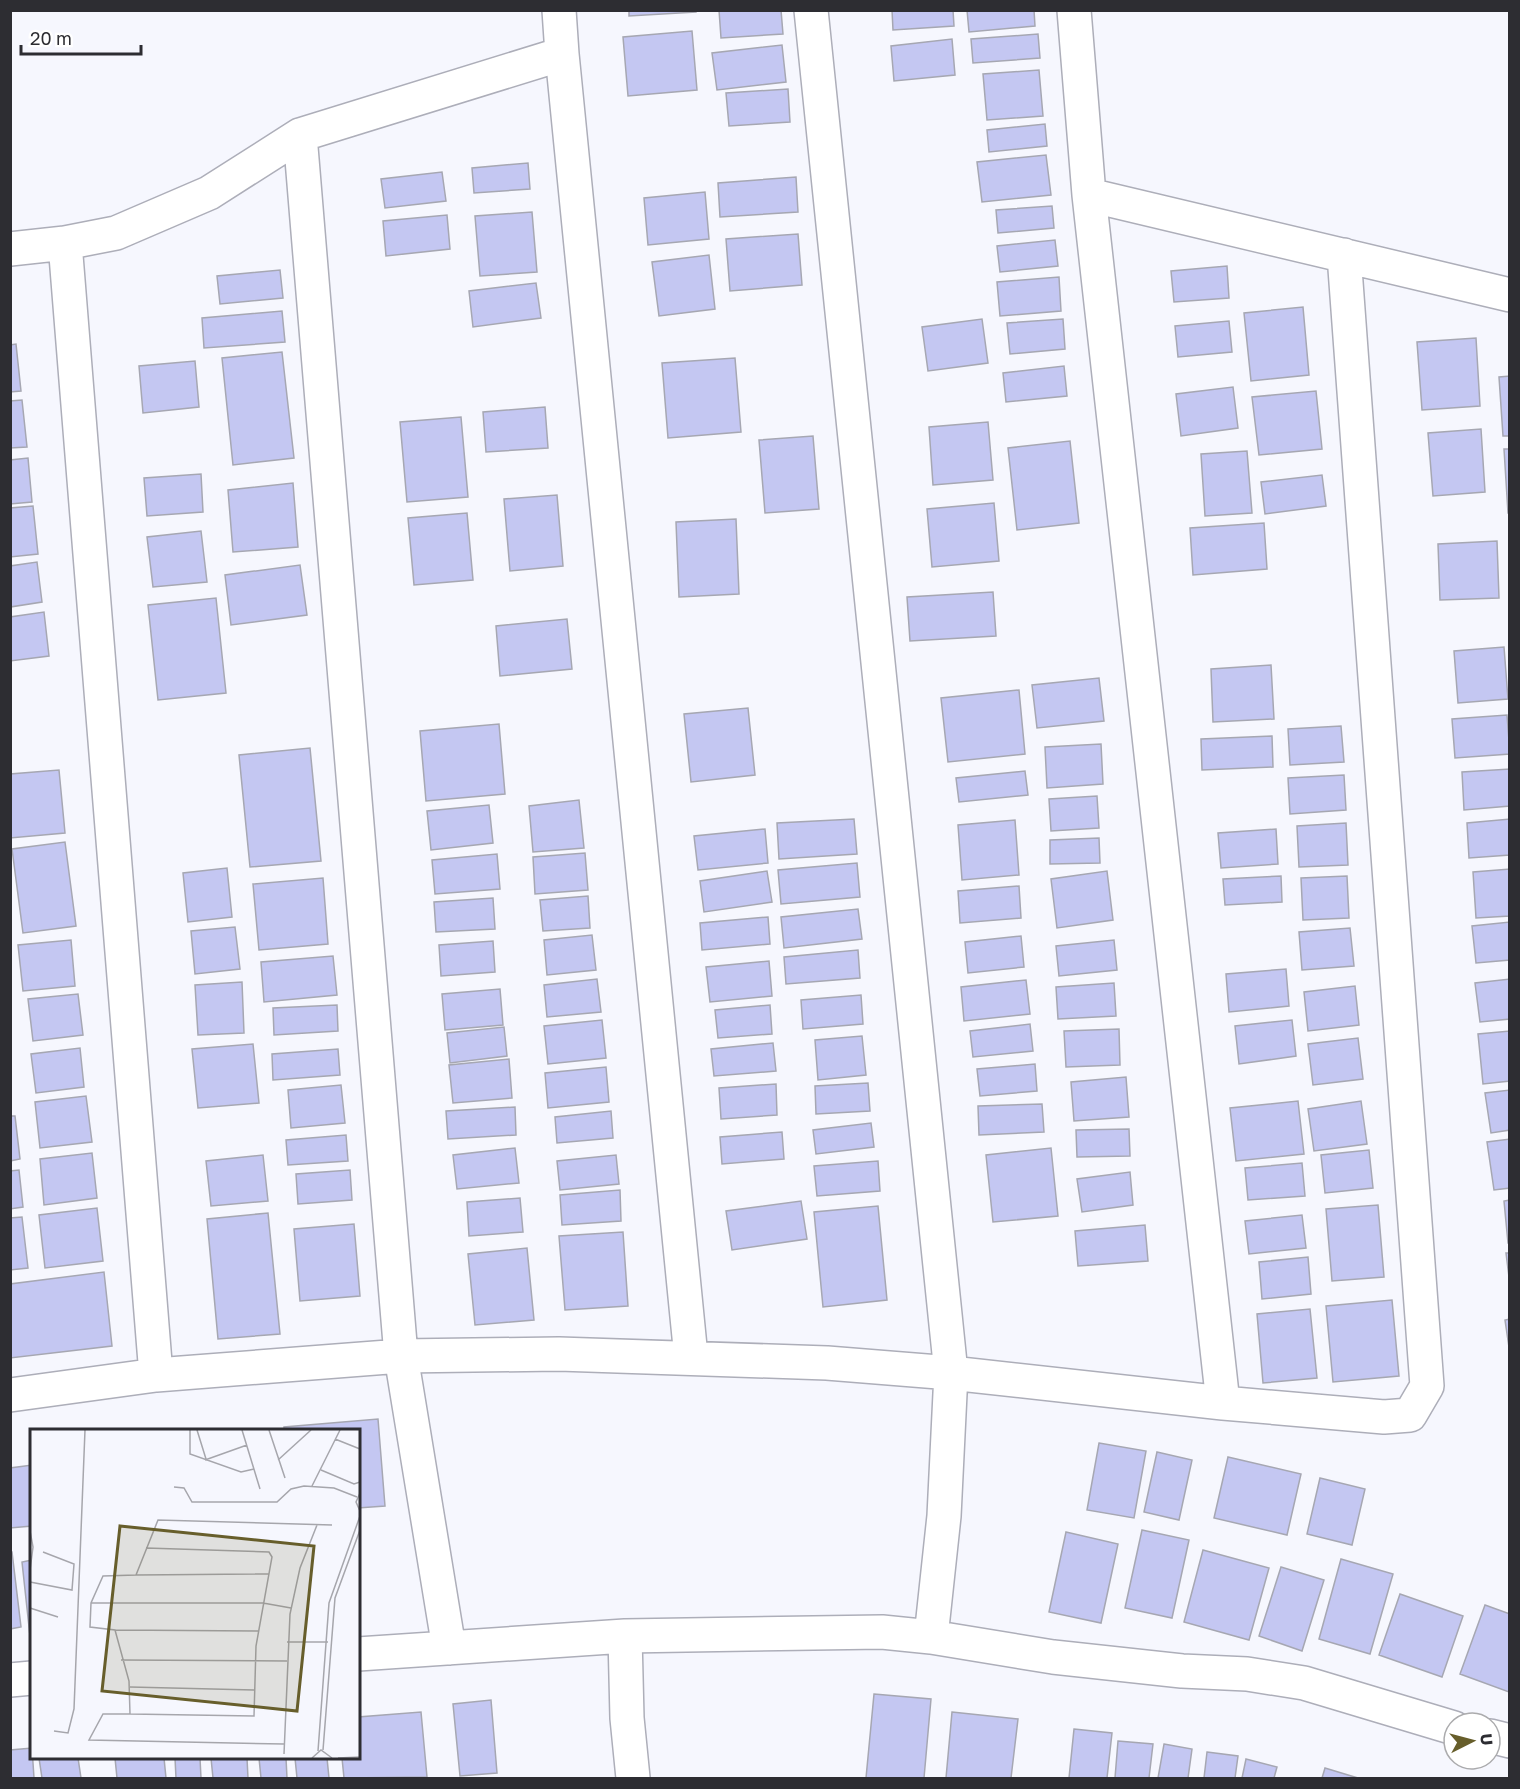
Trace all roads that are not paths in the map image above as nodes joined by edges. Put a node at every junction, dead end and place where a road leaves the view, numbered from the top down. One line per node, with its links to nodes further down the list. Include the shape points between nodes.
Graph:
1 (559, 10): 4 (street)
2 (811, 10): 13 (street)
3 (1074, 10): 6 (street)
4 (562, 54): 5 (street); 12 (street)
5 (300, 135): 7 (street, via 209,193 116,233); 11 (street)
6 (1089, 195): 9 (street); 16 (street)
7 (65, 243): 8 (street); 14 (street)
8 (10, 249)
9 (1344, 255): 10 (street); 16 (street, via 1427,1386 1410,1415 1384,1417)
10 (1509, 295)
11 (401, 1356): 12 (street, via 559,1354); 14 (street); 19 (street)
12 (692, 1358): 13 (street)
13 (951, 1373): 16 (street); 18 (street, via 944,1516)
14 (156, 1376): 15 (street)
15 (10, 1395)
16 (1222, 1403)
17 (625, 1636): 18 (street, via 882,1632); 19 (street); 24 (street)
18 (931, 1636): 23 (street, via 1053,1657 1247,1674 1304,1683)
19 (449, 1647): 20 (street)
20 (360, 1654)
21 (30, 1678): 22 (street)
22 (10, 1680)
23 (1442, 1724)
24 (633, 1779)

